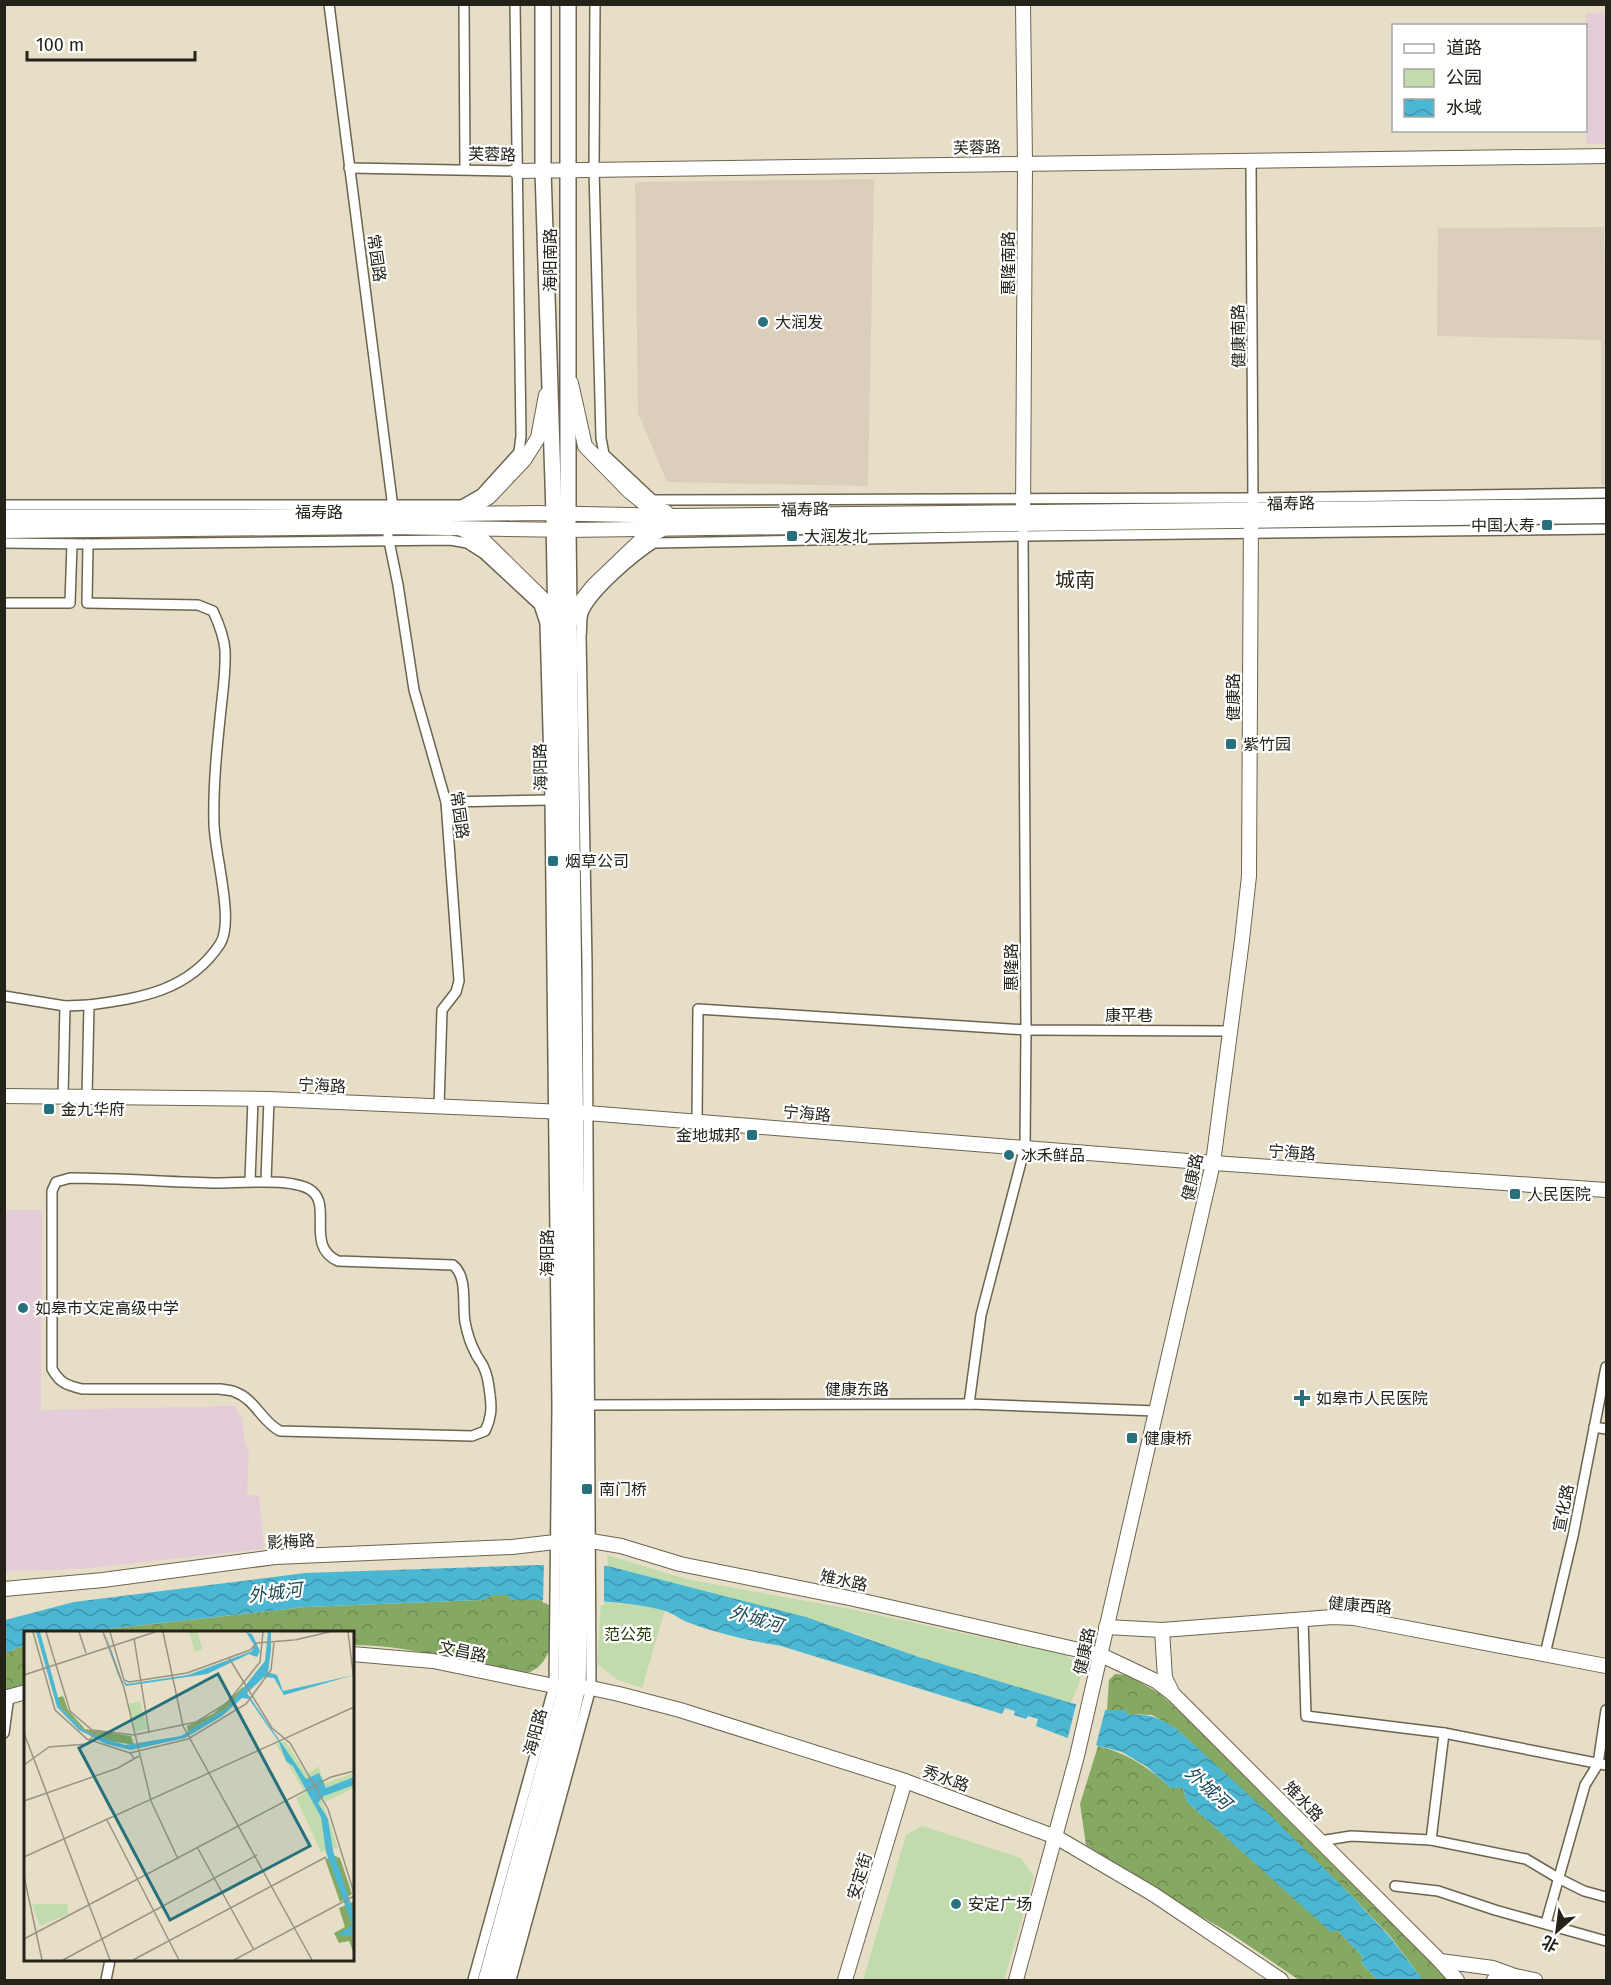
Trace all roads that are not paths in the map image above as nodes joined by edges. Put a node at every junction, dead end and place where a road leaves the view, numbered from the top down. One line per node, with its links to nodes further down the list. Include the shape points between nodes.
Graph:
1 (328, 4): 11 (street, 常园路)
2 (464, 4): 12 (street)
3 (515, 4): 16 (street)
4 (543, 4): 13 (main road, 海阳南路)
5 (568, 4): 14 (main road, 海阳南路)
6 (595, 4): 15 (street)
7 (1023, 4): 10 (street, 惠隆南路)
8 (1606, 156): 9 (street, 芙蓉路)
9 (1251, 162): 10 (street, 芙蓉路); 22 (street, 健康南路)
10 (1025, 163): 15 (street, 芙蓉路); 27 (street, 惠隆南路)
11 (349, 168): 12 (street, 芙蓉路); 28 (street, 常园路)
12 (465, 170): 16 (street, 芙蓉路)
13 (543, 170): 14 (street, 芙蓉路); 16 (street, 芙蓉路); 18 (main road, 海阳南路)
14 (568, 170): 15 (street, 芙蓉路); 17 (main road, 海阳南路)
15 (594, 170): 27 (street, via 601,438 604,453 653,500)
16 (516, 171): 28 (street, via 519,452 481,494 462,505)
17 (568, 371): 24 (street, via 585,446 630,492 650,507); 29 (main road, 海阳南路)
18 (550, 375): 23 (street, via 538,438 524,460 489,497); 29 (main road, 海阳南路)
19 (1606, 493): 22 (street)
20 (4, 505): 28 (street)
21 (1606, 506): 22 (street, 福寿路)
22 (1252, 509): 25 (street, 福寿路); 27 (street, 福寿路); 27 (street); 34 (street, 健康路)
23 (460, 514): 28 (street, 福寿路); 29 (street, 福寿路)
24 (676, 516): 27 (street, 福寿路); 29 (street, 福寿路)
25 (1606, 516)
26 (4, 517): 28 (street, 福寿路)
27 (1023, 517): 31 (street, 福寿路); 34 (street); 47 (street, 惠隆路); 55 (street, via 654,543 633,556 592,598 583,614 581,636 587,964)
28 (391, 522): 30 (street, 福寿路); 33 (street, 福寿路); 37 (street); 42 (street, via 467,543 539,605 545,623); 43 (street, 常园路, via 414,690)
29 (561, 522): 30 (street, 福寿路); 31 (street, 福寿路); 41 (main road, 海阳路)
30 (460, 528): 41 (street, via 484,541)
31 (663, 528): 41 (street, via 640,540)
32 (1606, 529): 34 (street)
33 (4, 531)
34 (1250, 534): 48 (street, 健康路, via 1249,876)
35 (4, 543): 36 (street)
36 (72, 544): 37 (street); 39 (street)
37 (88, 544): 40 (street)
38 (4, 603): 39 (street)
39 (70, 603): 40 (street)
40 (87, 603): 45 (street, via 198,605 213,611 225,650 214,797 226,921 222,941 209,958 177,984 160,992)
41 (562, 623): 55 (main road, 海阳路)
42 (550, 800): 43 (street); 55 (street)
43 (447, 802): 54 (street, 常园路, via 459,981 442,1010)
44 (4, 996): 46 (street)
45 (89, 1005): 46 (street); 51 (street)
46 (65, 1006): 50 (street)
47 (1026, 1030): 48 (street, 康平巷); 56 (street, 康平巷, via 698,1009); 57 (street, 惠隆路)
48 (1231, 1030): 58 (street, 健康路)
49 (4, 1096): 50 (street, 宁海路)
50 (63, 1096): 51 (street, 宁海路)
51 (87, 1097): 52 (street, 宁海路)
52 (253, 1099): 53 (street, 宁海路); 59 (street)
53 (269, 1099): 54 (street, 宁海路); 60 (street)
54 (439, 1107): 55 (street, 宁海路)
55 (569, 1113): 56 (street, 宁海路); 64 (main road, 海阳路); 64 (street)
56 (697, 1121): 57 (street, 宁海路)
57 (1025, 1147): 58 (street, 宁海路); 63 (street, 惠隆路, via 981,1315)
58 (1213, 1163): 61 (street, 宁海路); 65 (street, 健康路)
59 (250, 1181): 60 (street); 60 (street, via 70,1178 56,1182 52,1191 52,1369 59,1381 82,1389 237,1392 270,1426 280,1431 472,1436 485,1431 491,1419 490,1396 484,1366 469,1338 460,1270 453,1265 338,1261 328,1256 322,1245 315,1193 306,1187)
60 (266, 1181)
61 (1606, 1190)
62 (1606, 1367): 66 (street, 宣化路)
63 (969, 1404): 64 (street, 健康东路); 65 (street, 健康东路)
64 (573, 1405): 68 (main road, 海阳路); 68 (street)
65 (1156, 1411): 72 (street, 健康路)
66 (1594, 1427): 67 (street); 75 (street, 宣化路)
67 (1606, 1429)
68 (573, 1547): 69 (street, 影梅路, via 275,1557); 70 (main road, 海阳路); 70 (street); 76 (street, 雉水路, via 621,1546 680,1564)
69 (4, 1589)
70 (573, 1612): 78 (main road, 海阳路); 78 (street)
71 (1303, 1619): 73 (street, 健康西路); 75 (street, 健康西路, via 1354,1618); 84 (street, via 1306,1716)
72 (1106, 1627): 73 (street, 健康西路); 76 (street, 健康路)
73 (1162, 1630): 80 (street, 雉水路, via 1165,1678)
74 (354, 1654): 78 (street, 文昌路, via 433,1661)
75 (1545, 1654): 77 (street, 健康西路)
76 (1101, 1655): 80 (street, 雉水路, via 1156,1681); 87 (street, 健康路)
77 (1606, 1666)
78 (572, 1687): 86 (street, 秀水路, via 680,1710); 99 (street); 100 (main road, 海阳路); 101 (main road, 海阳路, via 548,1809); 102 (street)
79 (24, 1693): 81 (street)
80 (1173, 1694): 89 (street, 雉水路)
81 (7, 1697): 83 (street)
82 (1606, 1710): 85 (street)
83 (4, 1733)
84 (1444, 1733): 85 (street); 88 (street)
85 (1602, 1764): 90 (street, via 1585,1785)
86 (904, 1781): 87 (street, 秀水路); 103 (street, 安定街)
87 (1056, 1837): 104 (street, 健康路); 105 (street, 秀水路, via 1153,1894)
88 (1431, 1840): 89 (street, via 1351,1836); 90 (street, via 1526,1859)
89 (1320, 1841): 96 (street, 雉水路)
90 (1557, 1878): 92 (street); 93 (street)
91 (1395, 1886): 93 (street, via 1438,1891)
92 (1606, 1897)
93 (1546, 1923): 94 (street)
94 (1606, 1941)
95 (110, 1961): 98 (street)
96 (1440, 1961): 97 (street, via 1493,1968); 106 (street, 雉水路)
97 (1515, 1976): 107 (street); 108 (street)
98 (106, 1980)
99 (473, 1980)
100 (486, 1980)
101 (500, 1980)
102 (511, 1980)
103 (845, 1980)
104 (1016, 1980)
105 (1281, 1980)
106 (1457, 1980)
107 (1494, 1980)
108 (1535, 1980)

